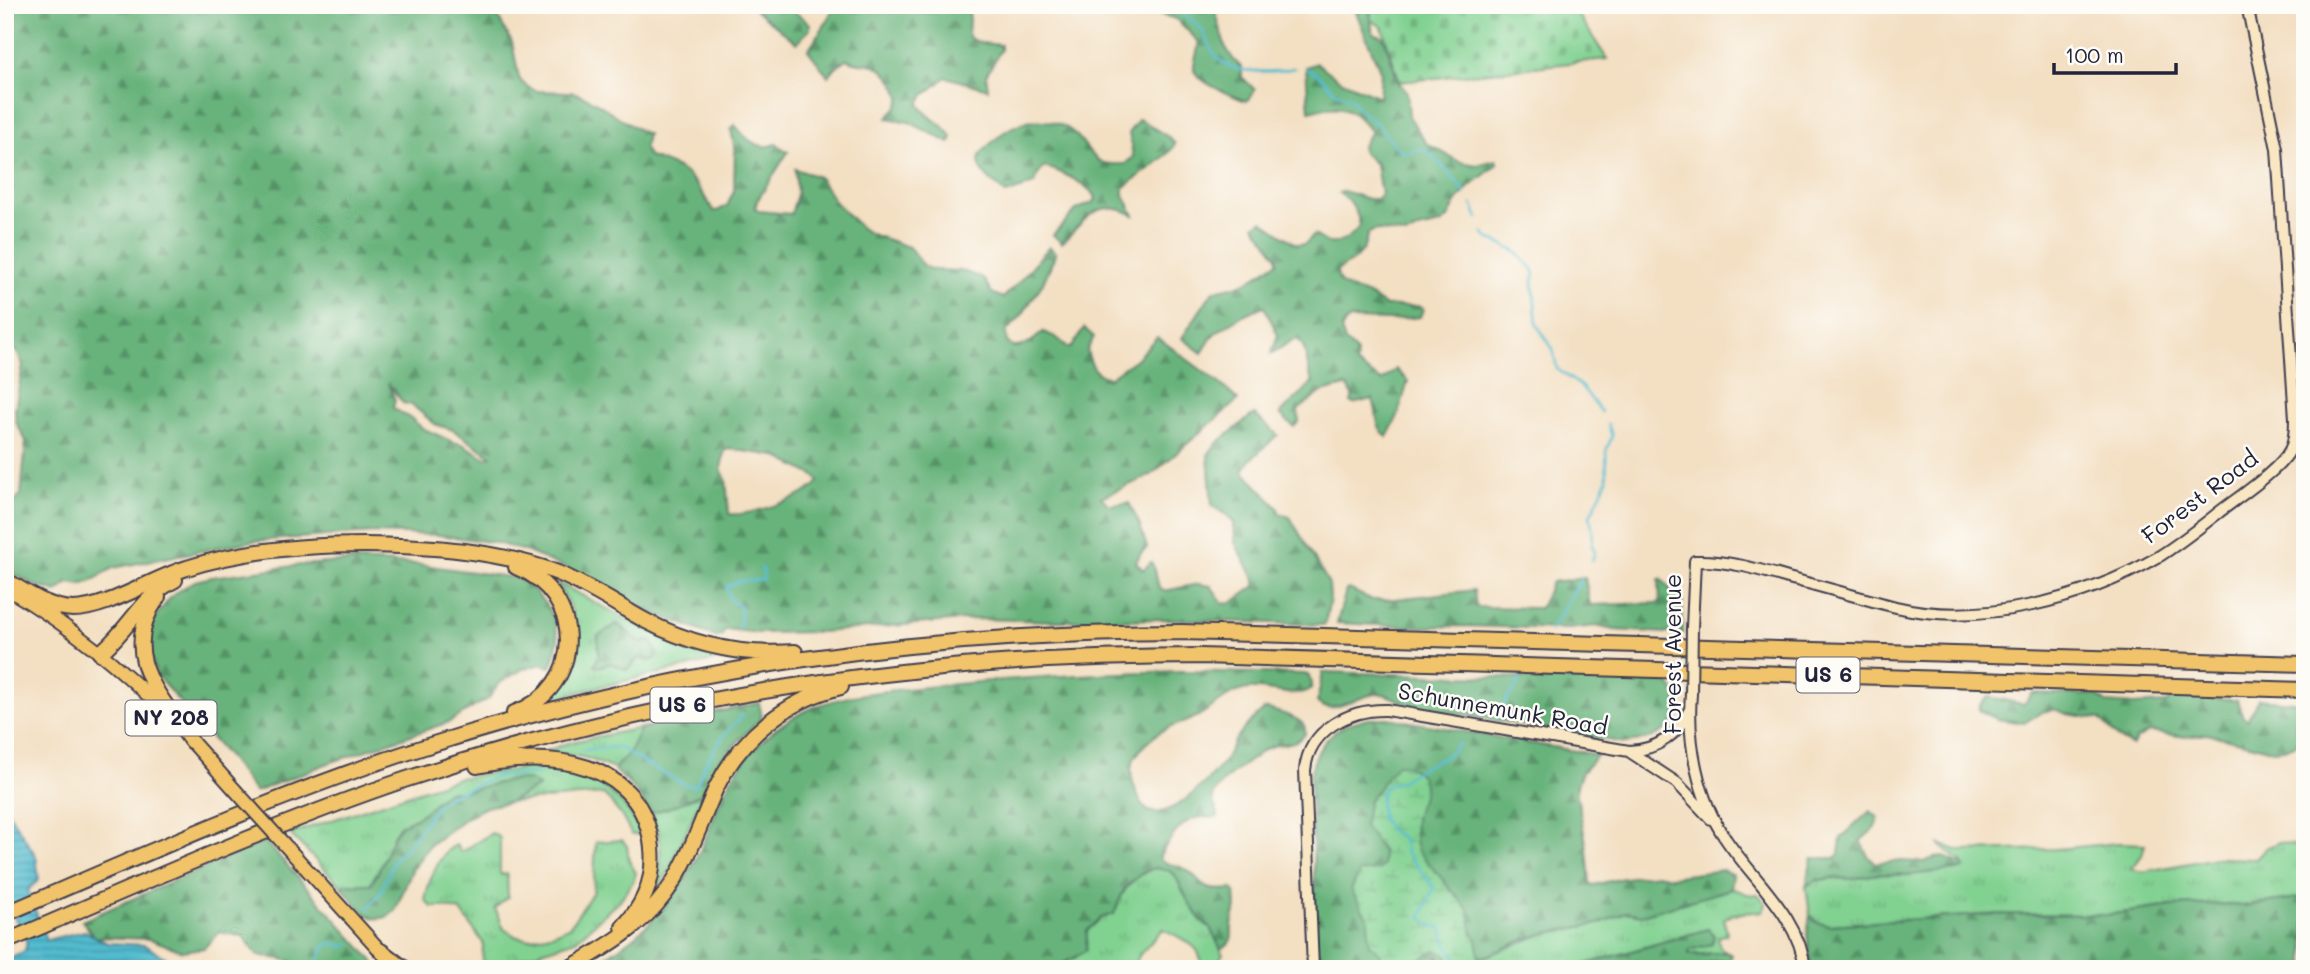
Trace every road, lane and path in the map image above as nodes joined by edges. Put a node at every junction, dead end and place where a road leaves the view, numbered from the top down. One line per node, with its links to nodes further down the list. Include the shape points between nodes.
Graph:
1 (2247, 5): 2 (street, Forest Road, via 2277,149 2282,215 2295,419 2292,445 2280,463 2195,531 2140,567 2078,593 1999,611 1908,609 1747,566)
2 (1695, 561): 11 (street, Forest Avenue, bridge)
3 (171, 578): 4 (highway, via 77,609 47,604); 6 (highway, via 208,562 286,549 346,545 435,549 543,568 661,628 712,646 766,653); 7 (highway); 12 (highway, via 147,616 142,653 152,685); 13 (highway, via 247,561 367,551 478,560 515,567 536,577 558,601 567,625 567,653 554,685 522,710)
4 (5, 580)
5 (5, 588): 7 (main road, NY 208)
6 (887, 647): 9 (highway, US 6, via 1004,636 1182,632); 13 (highway, US 6, via 760,665 635,690)
7 (100, 653): 12 (main road, NY 208)
8 (965, 664): 10 (highway, US 6, via 1201,656); 15 (highway, US 6, via 789,686 673,707 529,742); 23 (highway, via 827,690 771,720 726,769 681,868 657,904 620,938)
9 (2305, 664)
10 (2305, 690)
11 (1690, 709): 14 (street, Schunnemunk Road, via 1664,741); 16 (street, Forest Avenue, via 1700,780)
12 (191, 741): 19 (main road, NY 208, bridge)
13 (425, 747): 17 (highway, US 6, via 285,797)
14 (1629, 751): 16 (street, Schunnemunk Road, via 1677,783); 24 (street, Schunnemunk Road, via 1387,710 1361,712 1338,721 1314,743 1305,770)
15 (407, 779): 18 (highway, US 6, via 280,825); 22 (highway, via 503,761 556,760 605,775 635,802 646,823 652,853 644,899 631,919 612,935)
16 (1719, 830): 25 (street, Forest Avenue, via 1796,935)
17 (6, 913)
18 (11, 939)
19 (382, 951): 20 (main road, NY 208); 21 (highway)
20 (397, 969)
21 (405, 969)
22 (556, 969)
23 (568, 969)
24 (1313, 969)
25 (1805, 969)

